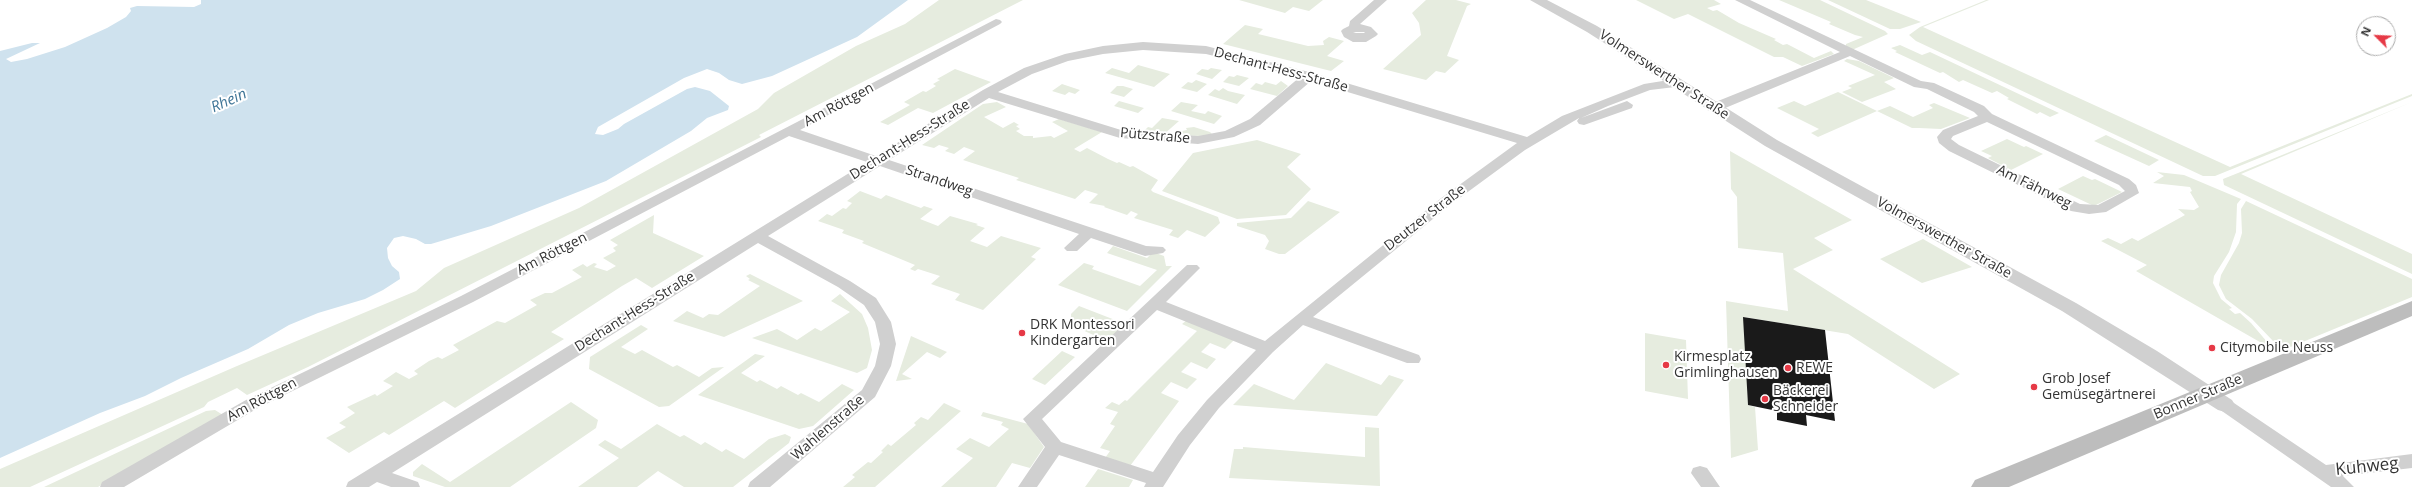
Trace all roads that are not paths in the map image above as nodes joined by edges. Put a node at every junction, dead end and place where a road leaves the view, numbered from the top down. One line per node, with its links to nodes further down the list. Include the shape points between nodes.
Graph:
1 (1381, 0): 5 (street, via 1354,23)
2 (1537, 0): 8 (street, Volmerswerther Straße, via 1592,29)
3 (1741, 0): 6 (street, Am Fährweg)
4 (996, 22): 12 (street, Am Röttgen)
5 (1355, 28)
6 (1850, 52): 10 (street); 11 (street, Am Fährweg, via 1979,109)
7 (1310, 76): 9 (street, Dechant-Hess-Straße, via 1206,50 1143,46 1103,50 1065,58 1028,71); 9 (street, Pützstraße, via 1255,122 1229,134 1198,140 1120,134); 13 (street, Dechant-Hess-Straße)
8 (1674, 83): 10 (street, Volmerswerther Straße); 13 (street, Deutzer Straße, via 1658,94 1577,124 1556,127)
9 (987, 93): 14 (street, Dechant-Hess-Straße)
10 (1713, 108): 25 (street, Volmerswerther Straße, via 1771,143 2069,307)
11 (1988, 117): 11 (street, Am Fährweg, via 1948,133 1944,140 1954,148 2076,208 2101,209 2132,193 2131,188 2124,182)
12 (790, 131): 14 (street, Strandweg); 31 (street, Am Röttgen, via 467,298 263,398)
13 (1528, 142): 22 (street, Deutzer Straße, via 1445,202)
14 (877, 160): 15 (street, Strandweg); 16 (street, Dechant-Hess-Straße)
15 (1089, 232): 17 (street); 18 (street, Strandweg, via 1146,251)
16 (756, 236): 29 (street, Dechant-Hess-Straße); 34 (street, Wahlenstraße, via 844,284 870,302 883,322 888,344 883,366 869,393)
17 (1072, 248)
18 (1158, 250)
19 (1192, 268): 20 (street)
20 (1155, 303): 23 (street); 26 (street, via 1032,419)
21 (2412, 308): 25 (main road, Bonner Straße)
22 (1301, 318): 23 (street, Deutzer Straße); 24 (street)
23 (1267, 348): 30 (street, Deutzer Straße, via 1213,404)
24 (1413, 359)
25 (2216, 399): 28 (street, Volmerswerther Straße); 36 (main road, Bonner Straße)
26 (1055, 447): 30 (street); 35 (street)
27 (2412, 461): 28 (street, Kuhweg)
28 (2322, 472): 37 (street, Volmerswerther Straße)
29 (376, 475): 32 (street, Dechant-Hess-Straße); 33 (street)
30 (1155, 483)
31 (109, 487)
32 (355, 487)
33 (411, 487)
34 (757, 487)
35 (1027, 487)
36 (1984, 487)
37 (2345, 487)

